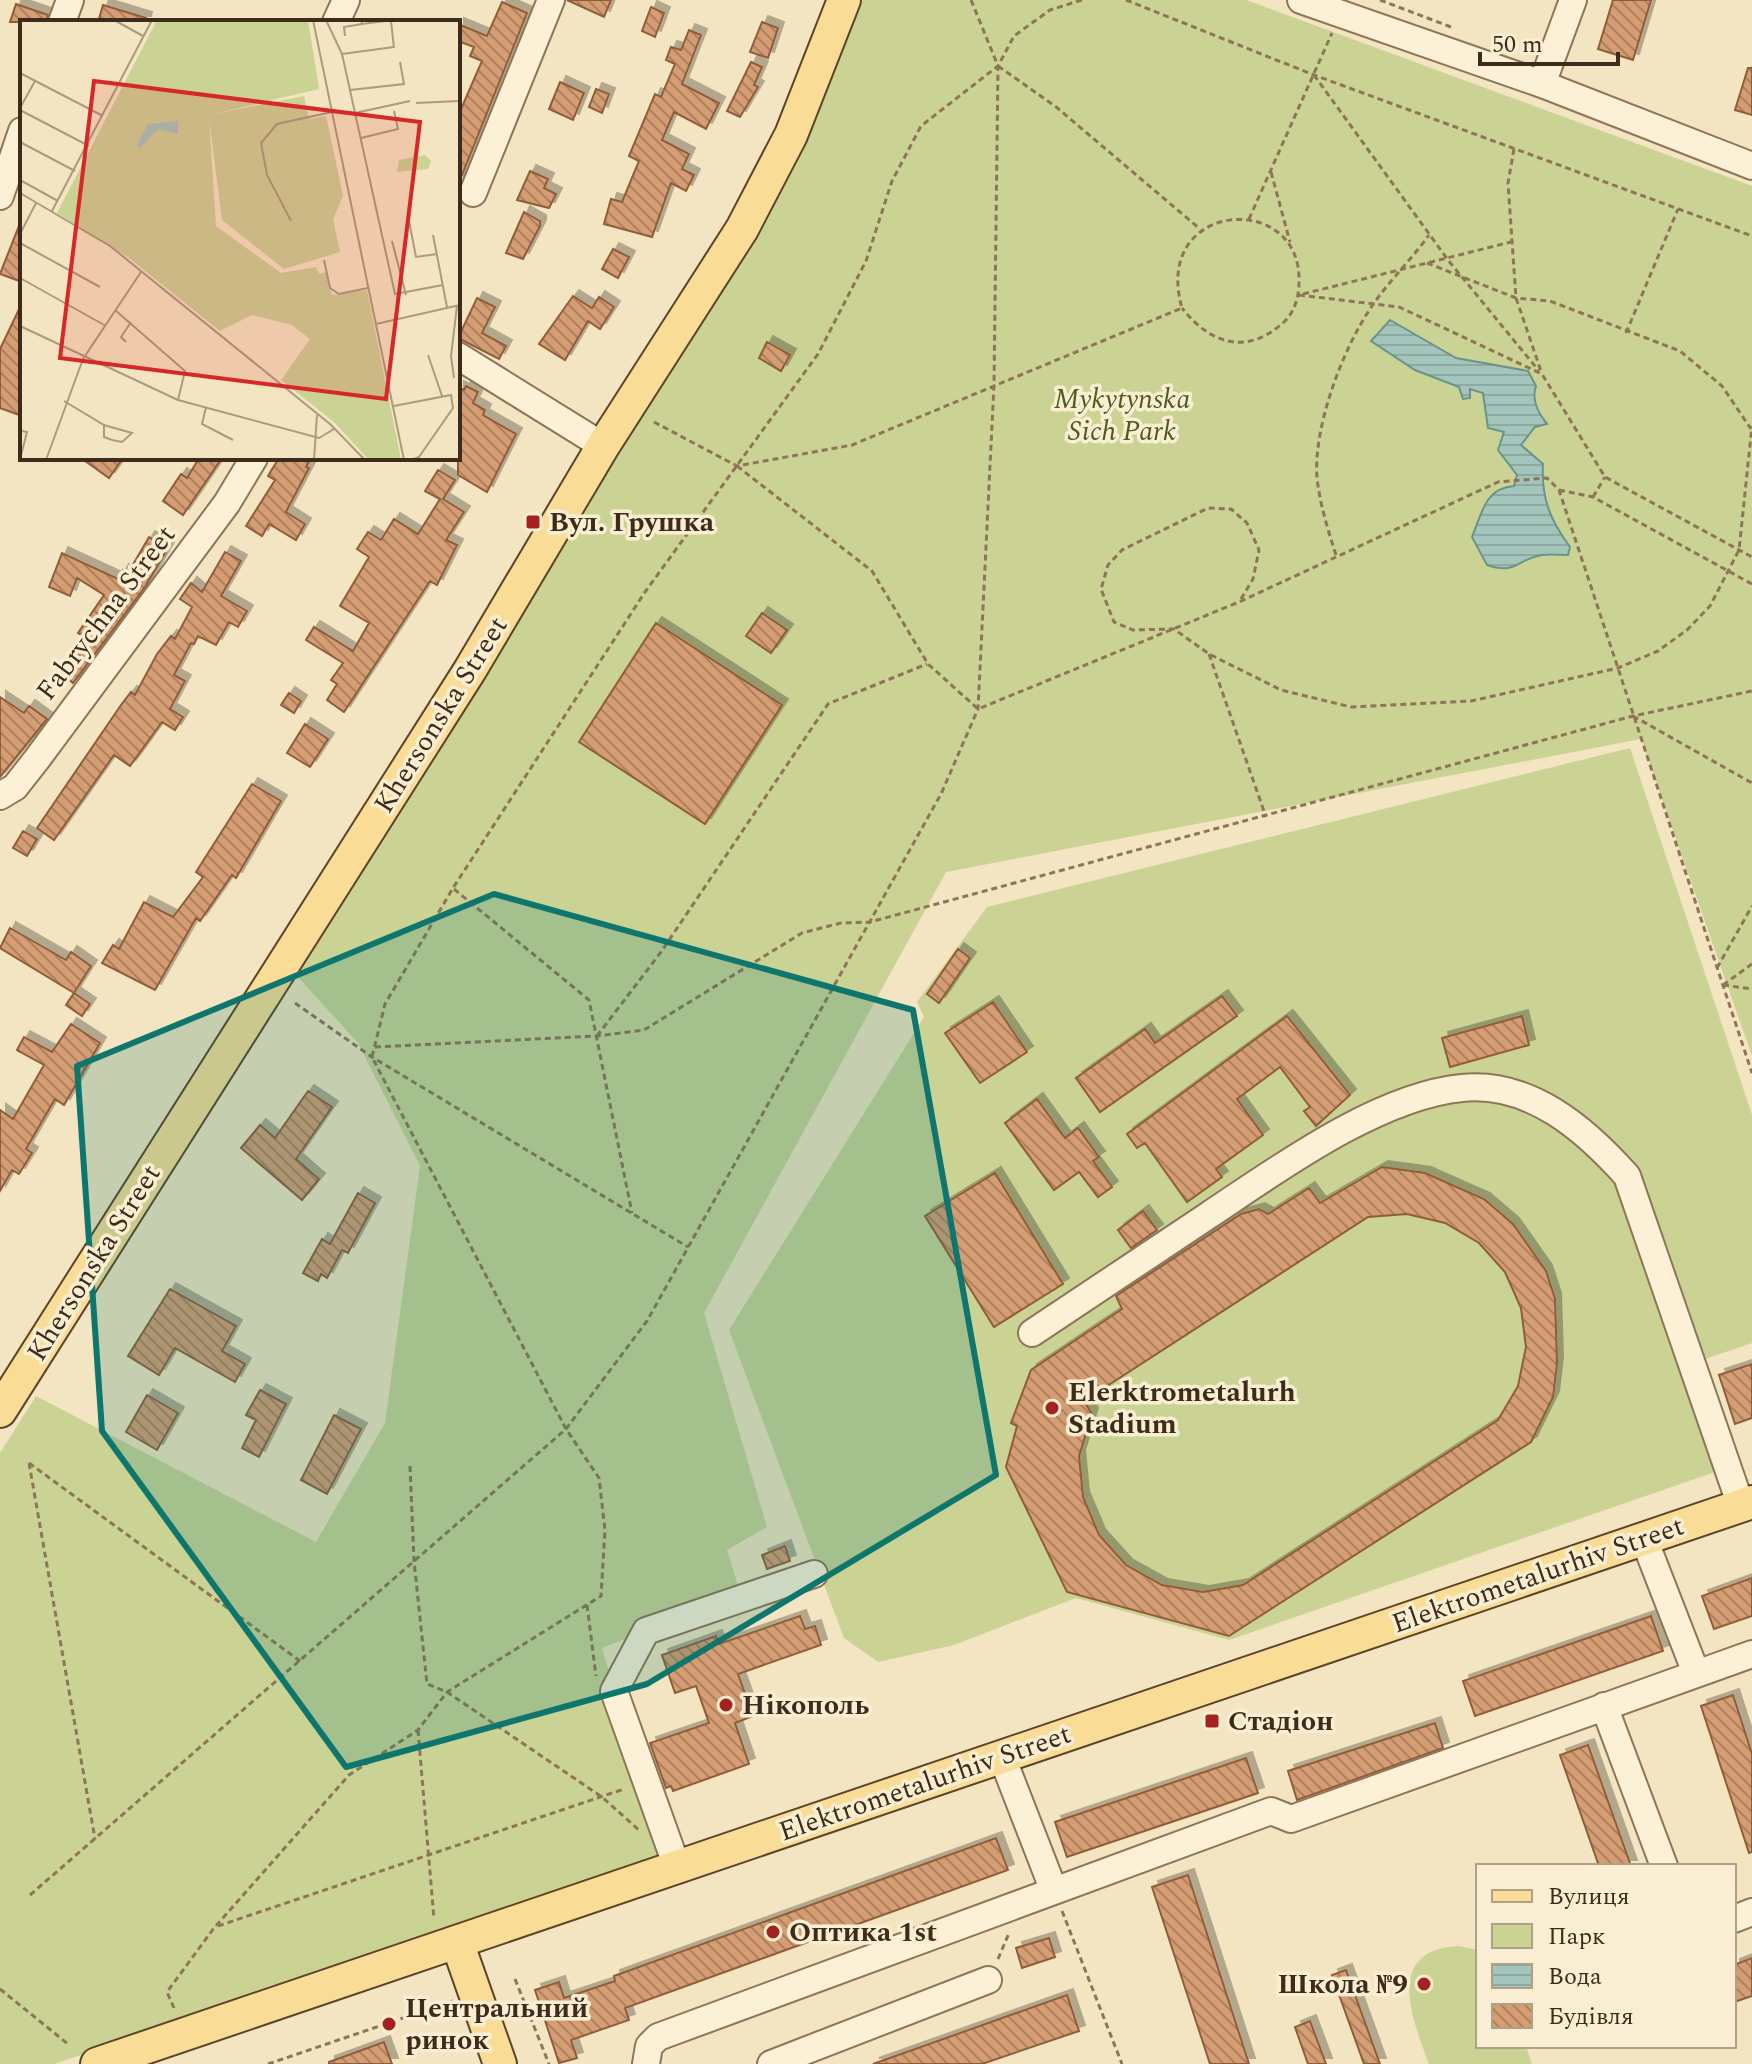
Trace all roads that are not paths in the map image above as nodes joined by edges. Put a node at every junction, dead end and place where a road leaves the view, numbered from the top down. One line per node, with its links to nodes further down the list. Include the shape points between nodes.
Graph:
1 (70, 0): 8 (street)
2 (346, 0): 9 (street)
3 (551, 0): 13 (street)
4 (844, 0): 16 (main road, Khersonska Street, via 791,135 742,229)
5 (1301, 0): 7 (street)
6 (1573, 0): 10 (street)
7 (1344, 15): 10 (street)
8 (63, 20)
9 (337, 20)
10 (1542, 84): 12 (street)
11 (15, 141): 14 (street)
12 (1752, 166)
13 (473, 193)
14 (0, 196)
15 (460, 357): 16 (street)
16 (603, 446): 20 (main road, Khersonska Street, via 470,670)
17 (253, 460): 18 (street, Fabrychna Street, via 227,503 47,747 15,787)
18 (0, 796)
19 (1032, 1333): 21 (street, via 1303,1152 1408,1100 1463,1087 1499,1091 1553,1109 1592,1137 1627,1176)
20 (0, 1411)
21 (1746, 1504): 22 (main road, Elektrometalurhiv Street)
22 (1644, 1539): 25 (street); 27 (main road, Elektrometalurhiv Street)
23 (814, 1574): 29 (street, via 646,1631 614,1691)
24 (1752, 1654): 25 (street)
25 (1696, 1673): 26 (street)
26 (1604, 1706): 28 (street); 30 (street, via 1291,1819 1271,1811)
27 (1002, 1757): 29 (main road, Elektrometalurhiv Street); 30 (street)
28 (1663, 1864)
29 (677, 1867): 31 (main road, Elektrometalurhiv Street)
30 (1054, 1891): 35 (street, via 658,2037 649,2046)
31 (457, 1942): 33 (main road, Elektrometalurhiv Street); 34 (main road)
32 (988, 1980): 36 (street)
33 (97, 2064)
34 (500, 2064)
35 (646, 2064)
36 (771, 2064)

